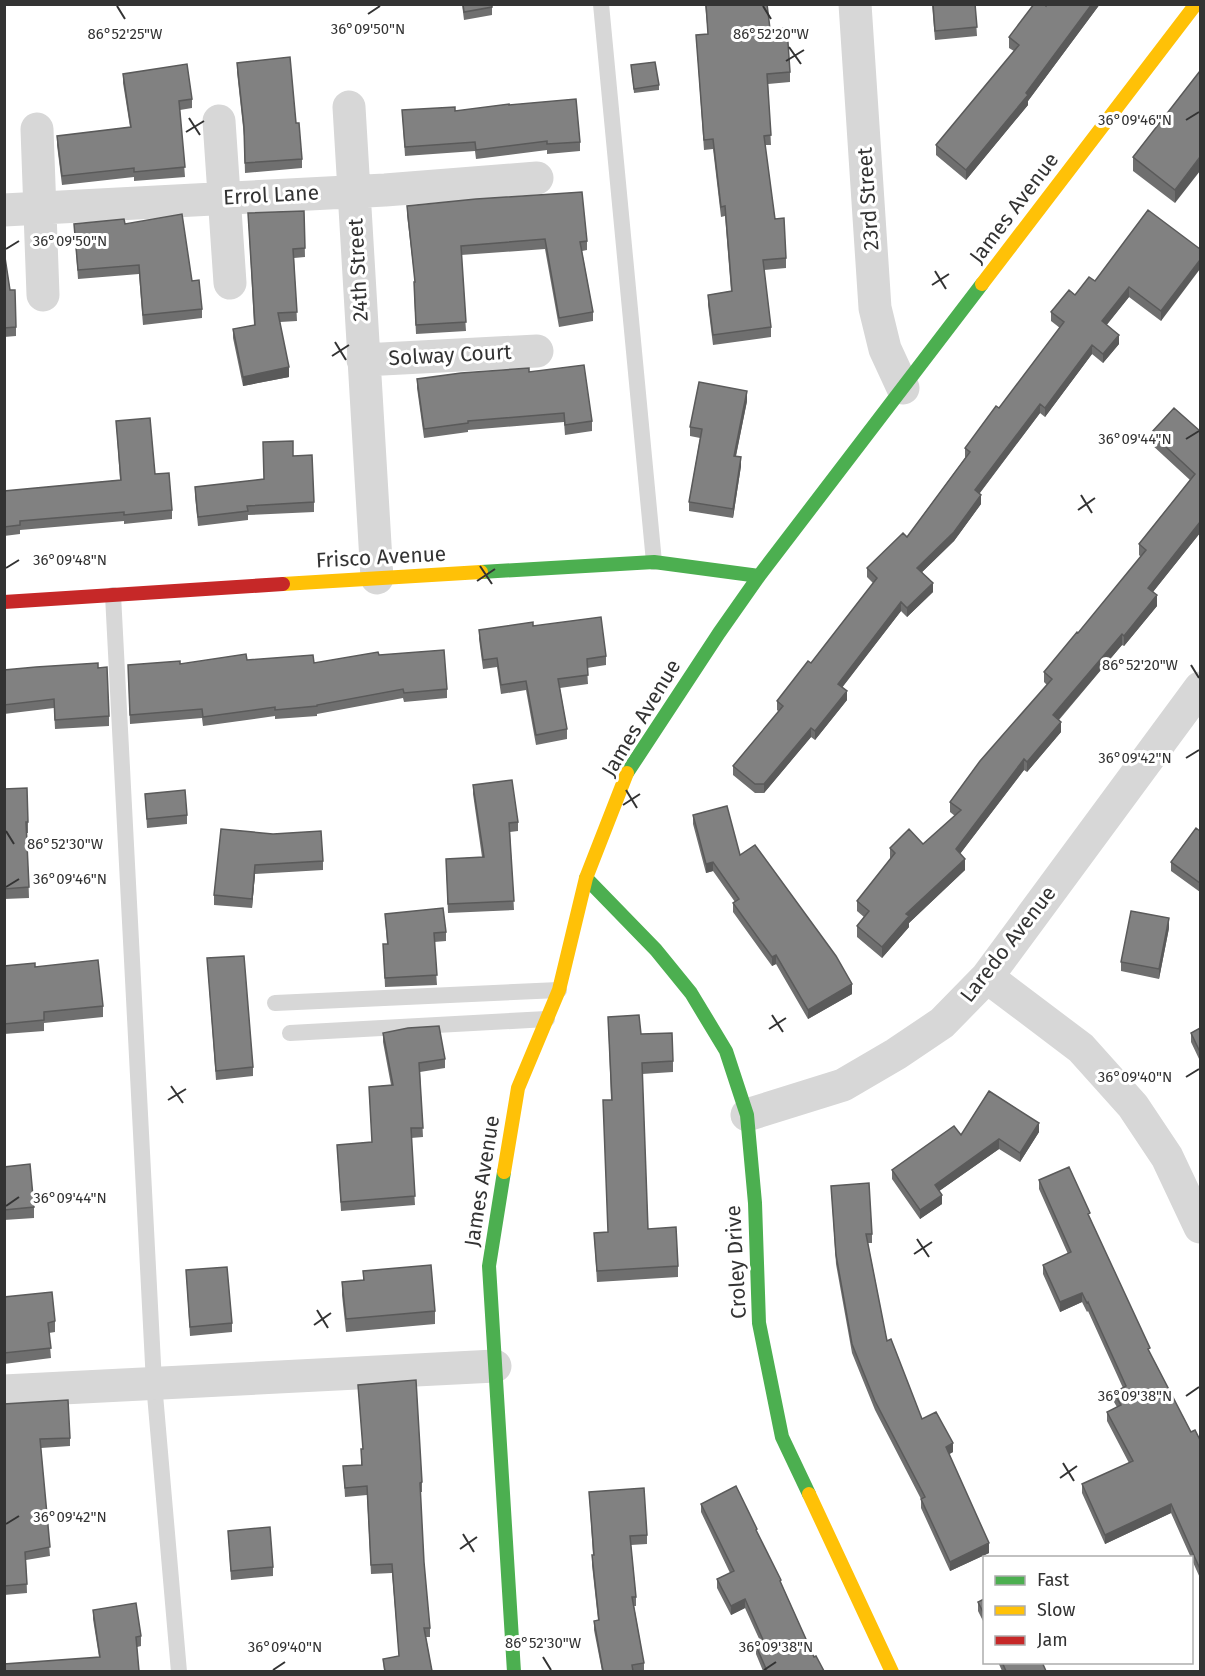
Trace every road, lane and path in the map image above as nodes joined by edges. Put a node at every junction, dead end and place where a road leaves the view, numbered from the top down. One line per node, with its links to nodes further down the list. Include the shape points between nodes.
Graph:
1 (601, 4): 17 (lane)
2 (855, 4): 16 (street, 23rd Street, via 875,308 885,349)
3 (1196, 4): 16 (street, James Avenue)
4 (349, 107): 8 (street, 24th Street)
5 (219, 121): 9 (street)
6 (37, 129): 10 (street)
7 (537, 178): 8 (street, Errol Lane)
8 (354, 191): 9 (street, Errol Lane); 15 (street, 24th Street)
9 (224, 198): 10 (street, Errol Lane); 12 (street)
10 (40, 208): 11 (street, Errol Lane); 13 (street)
11 (4, 210)
12 (230, 283)
13 (43, 294)
14 (537, 351): 15 (street, Solway Court)
15 (363, 360): 19 (street, 24th Street)
16 (903, 388): 18 (street, James Avenue)
17 (654, 562): 18 (street, Frisco Avenue); 19 (street, Frisco Avenue)
18 (759, 576): 23 (street, James Avenue, via 627,773)
19 (377, 578): 20 (street, Frisco Avenue)
20 (113, 595): 21 (street, Frisco Avenue); 32 (lane)
21 (4, 602)
22 (1200, 688): 24 (street, Laredo Avenue)
23 (586, 878): 25 (street, James Avenue); 29 (street, Croley Drive, via 692,993 726,1051)
24 (987, 977): 29 (street, Laredo Avenue, via 942,1023 843,1085); 30 (street, via 1081,1048 1133,1106 1167,1157)
25 (559, 990): 26 (lane); 27 (street, James Avenue)
26 (276, 1003)
27 (547, 1019): 28 (lane); 31 (street, James Avenue, via 518,1088 489,1266)
28 (290, 1033)
29 (747, 1115): 36 (street, Croley Drive, via 759,1323 782,1437)
30 (1199, 1222)
31 (495, 1366): 32 (street); 35 (street, James Avenue)
32 (154, 1383): 33 (street); 34 (lane)
33 (4, 1391)
34 (178, 1671)
35 (514, 1671)
36 (892, 1671)

